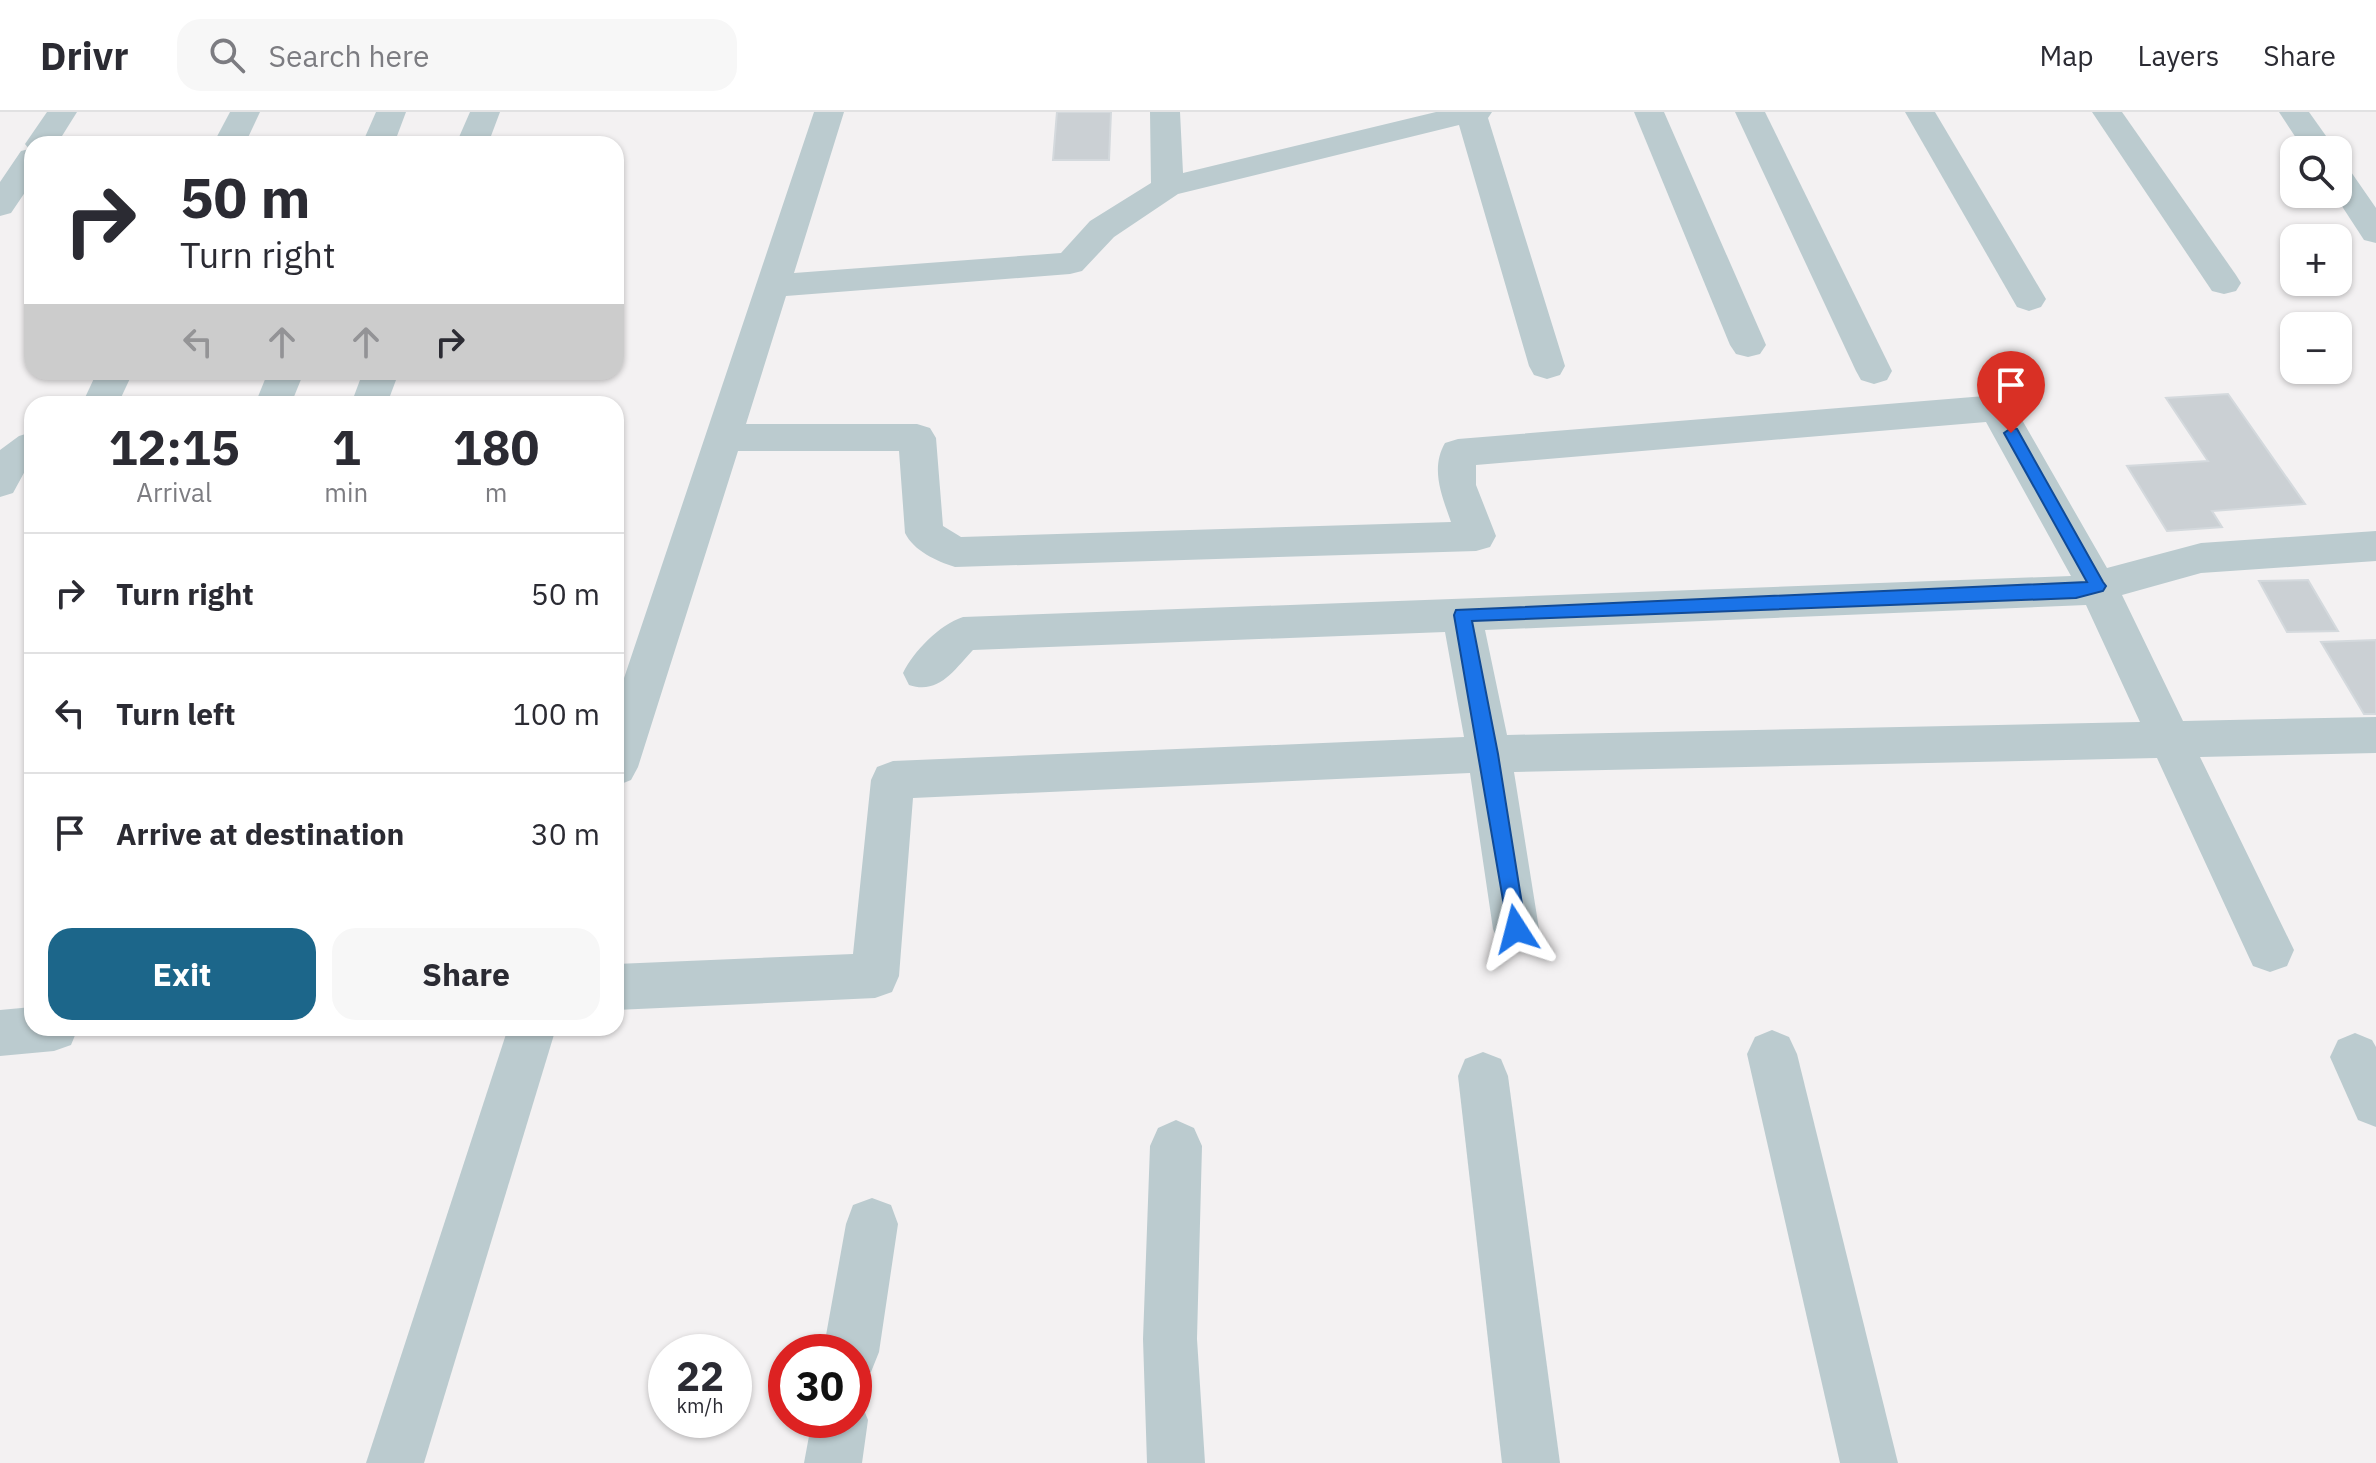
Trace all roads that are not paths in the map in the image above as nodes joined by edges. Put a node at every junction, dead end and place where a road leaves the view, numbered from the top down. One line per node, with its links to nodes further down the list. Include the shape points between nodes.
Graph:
1 (62, 112): 13 (street)
2 (245, 112): 14 (street)
3 (391, 112): 15 (street)
4 (485, 112): 16 (street)
5 (829, 112): 24 (street)
6 (1165, 112): 19 (street)
7 (1649, 112): 26 (street)
8 (1750, 112): 28 (street)
9 (1920, 112): 25 (street)
10 (2107, 112): 23 (street)
11 (2294, 112): 17 (street)
12 (1474, 113): 19 (street); 27 (street)
13 (46, 136)
14 (233, 136)
15 (381, 136)
16 (475, 136)
17 (2310, 136)
18 (24, 170): 21 (street)
19 (1167, 187): 24 (street, via 1102,229 1070,263)
20 (2352, 197): 22 (street)
21 (0, 206)
22 (2376, 232)
23 (2224, 283)
24 (772, 286): 29 (street)
25 (2029, 299)
26 (1748, 345)
27 (1547, 366)
28 (1874, 371)
29 (724, 437): 33 (street, via 917,438 924,533 955,552 1476,536 1457,485 1458,453 1997,408); 38 (street)
30 (24, 452): 31 (street, via 10,462)
31 (0, 483)
32 (2376, 546): 33 (street, via 2201,558)
33 (2097, 586): 34 (street, via 2076,592); 37 (street)
34 (1462, 615): 35 (street, via 963,634); 39 (street)
35 (924, 673)
36 (2376, 735): 37 (street)
37 (2170, 740): 39 (street); 41 (street)
38 (624, 743)
39 (1489, 754): 40 (street); 42 (street, via 893,780 875,976)
40 (1516, 929)
41 (2270, 950)
42 (624, 987)
43 (24, 1031): 44 (street)
44 (0, 1033)
45 (529, 1036): 54 (street)
46 (1772, 1054): 58 (street)
47 (2355, 1057): 49 (street)
48 (1483, 1076): 57 (street)
49 (2376, 1102)
50 (1176, 1146): 56 (street, via 1170,1339)
51 (872, 1224): 52 (street)
52 (854, 1334)
53 (837, 1438): 55 (street)
54 (395, 1463)
55 (833, 1463)
56 (1176, 1463)
57 (1531, 1463)
58 (1869, 1463)

